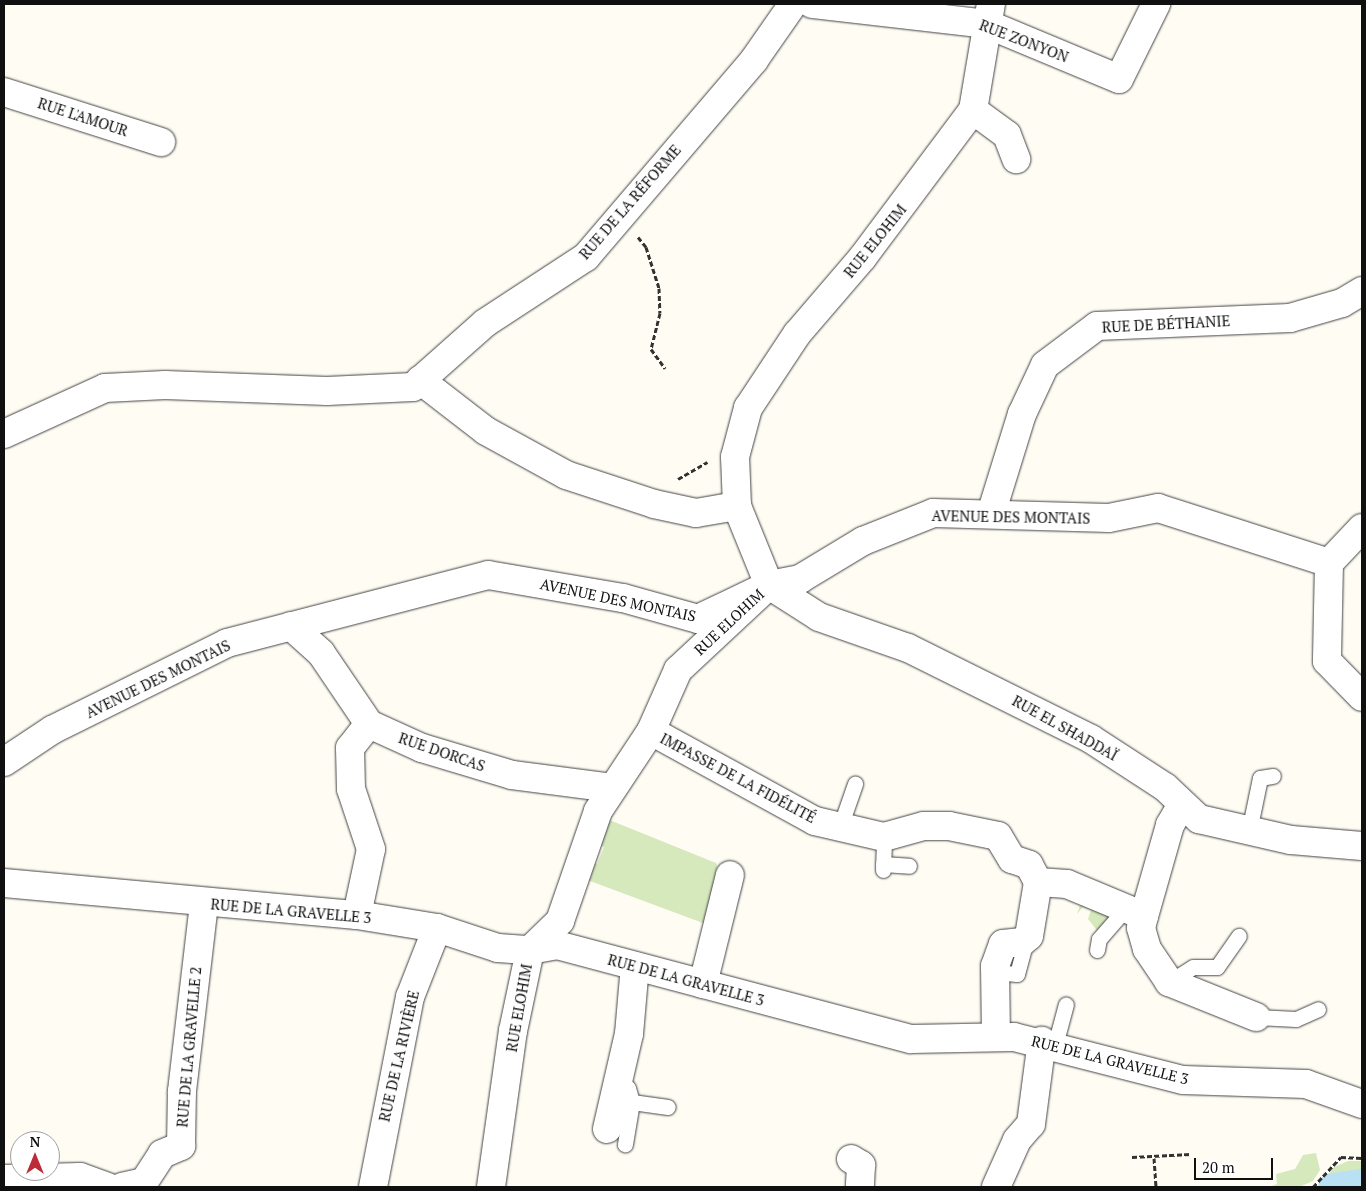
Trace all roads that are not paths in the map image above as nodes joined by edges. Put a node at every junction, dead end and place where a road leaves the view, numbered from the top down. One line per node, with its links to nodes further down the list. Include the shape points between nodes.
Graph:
1 (793, 4): 10 (street, RUE DE LA RÉFORME, via 754,60 586,257 485,323)
2 (812, 4): 4 (street, RUE ZONYON)
3 (1156, 4): 4 (street, RUE ZONYON, via 1120,79)
4 (989, 14): 6 (street, RUE ELOHIM)
5 (4, 92): 7 (street, RUE L'AMOUR)
6 (973, 110): 8 (street, via 1007,135); 12 (street, RUE ELOHIM, via 863,258 797,334 748,408 735,457)
7 (161, 142)
8 (1016, 158)
9 (1362, 291): 13 (street, RUE DE BÉTHANIE, via 1342,302 1290,318 1097,326 1046,366 1022,414)
10 (417, 383): 11 (street, via 327,391 165,384 105,388); 12 (street, via 486,431 566,475 654,504 696,513)
11 (4, 434)
12 (737, 506): 16 (street, RUE ELOHIM)
13 (991, 514): 15 (street, AVENUE DES MONTAIS, via 1109,518 1158,508); 16 (street, AVENUE DES MONTAIS, via 933,513 863,541 800,579)
14 (1362, 528): 15 (street)
15 (1329, 563): 18 (street, via 1327,661)
16 (769, 584): 17 (street, AVENUE DES MONTAIS, via 698,619 623,598 488,574); 20 (street, RUE ELOHIM, via 678,670); 25 (street, RUE EL SHADDAÏ, via 819,617 908,648 1090,739 1165,787)
17 (291, 626): 19 (street, via 321,653); 21 (street, AVENUE DES MONTAIS, via 227,643 52,730)
18 (1362, 697)
19 (369, 724): 24 (street, RUE DORCAS, via 422,748 512,775); 36 (street, via 350,748 351,789 371,849)
20 (651, 731): 24 (street, RUE ELOHIM); 26 (street, IMPASSE DE LA FIDÉLITÉ, via 815,821)
21 (4, 762)
22 (1273, 776): 27 (lane, via 1260,778)
23 (855, 784): 26 (lane)
24 (612, 788): 39 (street, RUE ELOHIM, via 598,811 560,921)
25 (1181, 806): 27 (street, RUE EL SHADDAÏ, via 1199,819); 35 (street, via 1170,825)
26 (840, 827): 28 (street, IMPASSE DE LA FIDÉLITÉ)
27 (1249, 831): 29 (street, RUE EL SHADDAÏ)
28 (884, 837): 30 (lane, via 883,867); 32 (street, IMPASSE DE LA FIDÉLITÉ, via 924,826 949,826 998,836 1012,859 1028,865)
29 (1362, 846)
30 (909, 866)
31 (730, 875): 43 (street)
32 (1038, 882): 35 (street, via 1067,884); 47 (street, via 1026,940 1003,944 994,972)
33 (4, 883): 34 (street, RUE DE LA GRAVELLE 3)
34 (204, 903): 36 (street, RUE DE LA GRAVELLE 3); 57 (street, RUE DE LA GRAVELLE 2, via 182,1091 181,1146 162,1154 144,1182)
35 (1135, 912): 40 (lane, via 1099,938); 42 (street, via 1147,949)
36 (357, 915): 37 (street, RUE DE LA GRAVELLE 3)
37 (437, 928): 39 (street, RUE DE LA GRAVELLE 3, via 498,948); 58 (street, RUE DE LA RIVIÈRE, via 410,997)
38 (1239, 936): 42 (lane, via 1217,967 1193,967)
39 (530, 950): 41 (street, RUE DE LA GRAVELLE 3, via 557,945); 59 (street, RUE ELOHIM, via 513,1031)
40 (1097, 950)
41 (635, 966): 43 (street, RUE DE LA GRAVELLE 3); 49 (street, via 629,1034)
42 (1169, 982): 46 (street)
43 (703, 984): 47 (street, RUE DE LA GRAVELLE 3, via 911,1039)
44 (1066, 1004): 48 (lane)
45 (1318, 1009): 46 (lane, via 1296,1019)
46 (1256, 1017)
47 (996, 1037): 48 (street, RUE DE LA GRAVELLE 3)
48 (1048, 1043): 51 (street, RUE DE LA GRAVELLE 3, via 1183,1080 1306,1084); 61 (street, via 1031,1124 1016,1140)
49 (619, 1078): 50 (lane, via 628,1088); 53 (street)
50 (632, 1102): 52 (lane); 53 (lane)
51 (1362, 1104)
52 (668, 1107)
53 (616, 1137)
54 (851, 1159): 60 (street, via 861,1164)
55 (4, 1179): 56 (street, via 80,1177)
56 (108, 1187)
57 (122, 1187)
58 (373, 1187)
59 (491, 1187)
60 (860, 1187)
61 (996, 1187)

